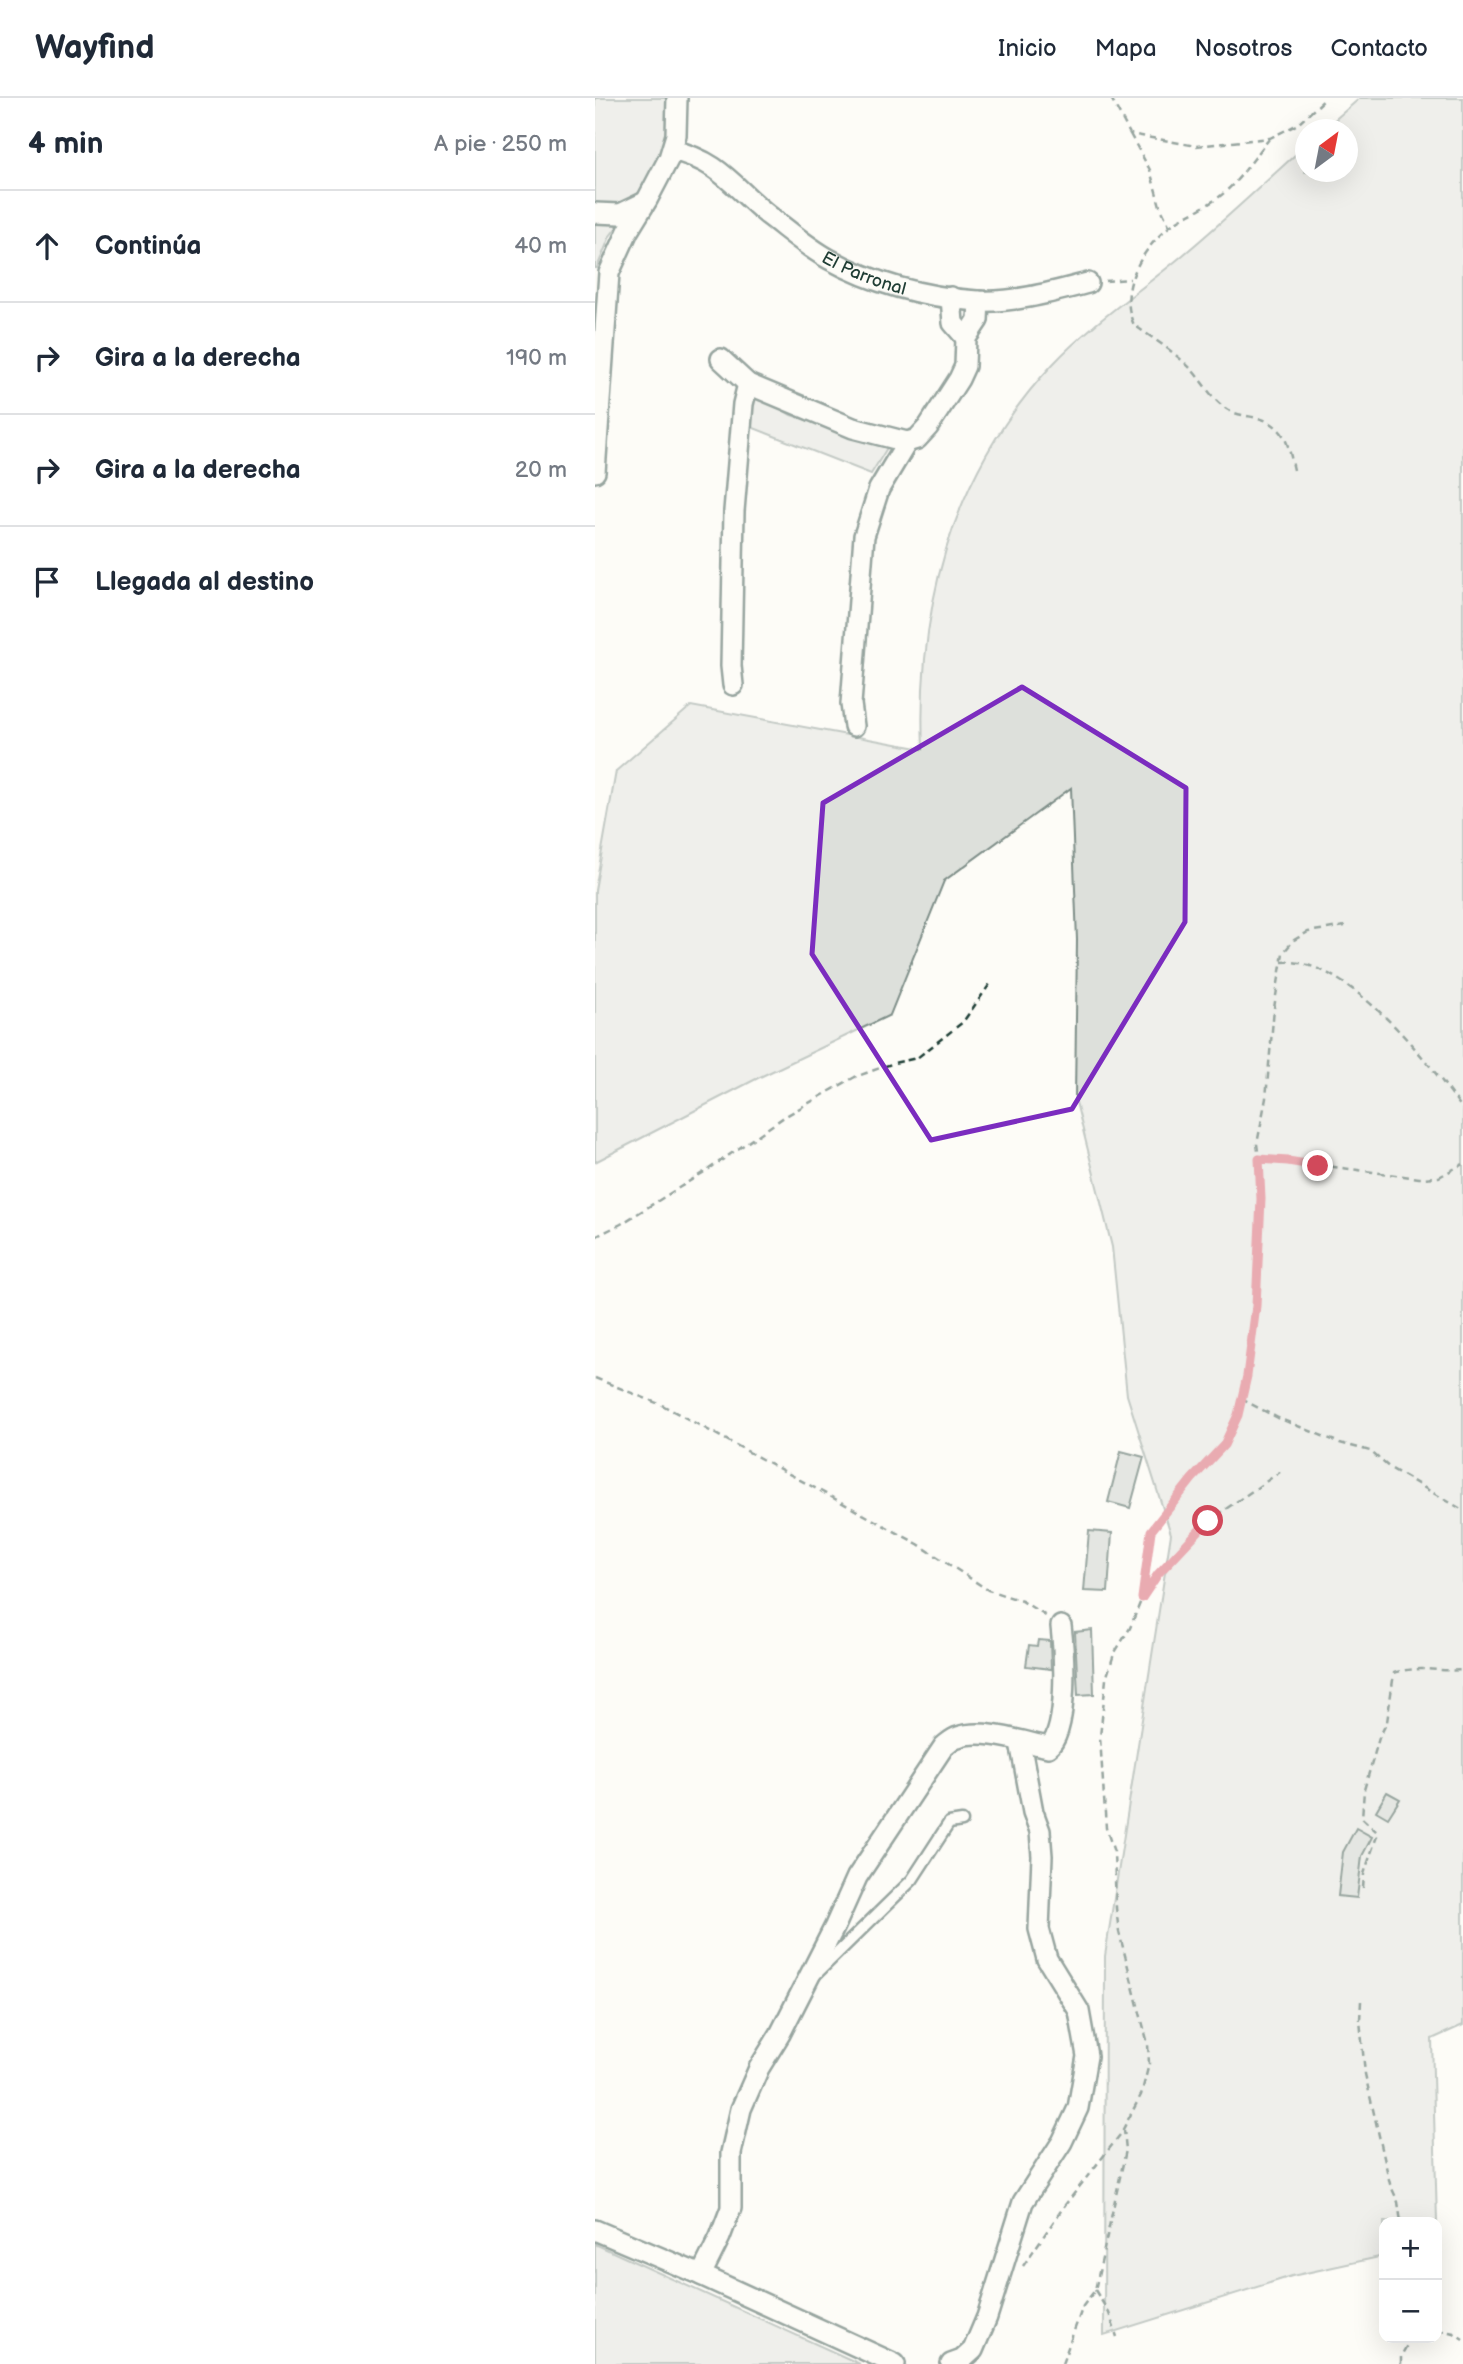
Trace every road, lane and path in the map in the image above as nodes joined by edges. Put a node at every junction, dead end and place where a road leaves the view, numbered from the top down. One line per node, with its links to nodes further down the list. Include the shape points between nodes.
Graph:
1 (677, 98): 6 (street)
2 (1111, 98): 4 (path)
3 (1326, 98): 5 (path, via 1297,124)
4 (1130, 134): 5 (path, via 1196,146); 9 (path, via 1150,170)
5 (1270, 138): 9 (path, via 1224,193)
6 (672, 150): 7 (street); 12 (street, El Parronal, via 701,160 730,178 793,234 846,268 891,286)
7 (647, 200): 8 (street, via 620,214); 19 (street, via 609,273)
8 (595, 213)
9 (1170, 227): 10 (path, via 1137,263)
10 (1130, 279): 11 (path); 18 (path, via 1134,325 1187,365 1229,410 1264,418 1280,430)
11 (1087, 283): 13 (street, El Parronal, via 1028,297)
12 (951, 297): 13 (street, El Parronal); 14 (street, via 953,323)
13 (979, 301): 14 (street, via 978,320)
14 (966, 338): 17 (street, via 965,366 959,379 928,427)
15 (721, 359): 16 (street)
16 (748, 384): 17 (street, via 853,428); 20 (street, via 734,510)
17 (907, 442): 21 (street, via 879,489 864,536 851,704)
18 (1294, 470)
19 (595, 472)
20 (733, 685)
21 (854, 726)
22 (1345, 926): 23 (path, via 1308,932 1294,940)
23 (1282, 962): 25 (path, via 1292,961 1333,976 1364,999 1439,1074); 26 (path, via 1257,1144)
24 (992, 981): 28 (path, via 963,1022 916,1058 855,1077 784,1116 709,1169)
25 (1463, 1110)
26 (1259, 1159): 27 (path, via 1419,1178 1439,1177); 30 (path, via 1256,1306)
27 (1463, 1164)
28 (595, 1237)
29 (595, 1378): 34 (path, via 664,1406 732,1442 918,1544 988,1590 1022,1601)
30 (1241, 1399): 32 (path, via 1278,1418 1370,1451 1390,1468); 33 (path, via 1224,1445 1151,1531)
31 (1280, 1472): 33 (path, via 1208,1521)
32 (1463, 1510)
33 (1142, 1598): 41 (path, via 1106,1679 1100,1737 1105,1828 1114,1852 1119,1932 1148,2043 1149,2064 1141,2095)
34 (1061, 1626): 36 (street, via 1064,1658 1058,1736 1048,1747)
35 (1463, 1670): 38 (path, via 1410,1668 1394,1673 1387,1722 1364,1790 1362,1818 1378,1833)
36 (1020, 1742): 39 (street, via 974,1735 958,1737 944,1746 857,1877); 52 (street, via 1040,1831 1039,1929 1047,1959 1079,2011 1087,2056 1078,2108 1023,2202 988,2317 973,2350)
37 (962, 1821): 39 (lane, via 949,1823 912,1880)
38 (1363, 1888)
39 (806, 1982): 45 (street, via 741,2109 731,2153 731,2208)
40 (1361, 2001): 42 (path, via 1365,2074)
41 (1124, 2127): 44 (path); 46 (path, via 1126,2150)
42 (1400, 2217)
43 (595, 2231): 45 (street)
44 (1022, 2267)
45 (701, 2275): 51 (street)
46 (1095, 2290): 48 (path); 53 (path, via 1083,2306)
47 (1442, 2331): 49 (path)
48 (1117, 2337)
49 (1463, 2339)
50 (1408, 2343): 54 (path)
51 (895, 2364)
52 (951, 2364)
53 (1062, 2364)
54 (1401, 2364)

